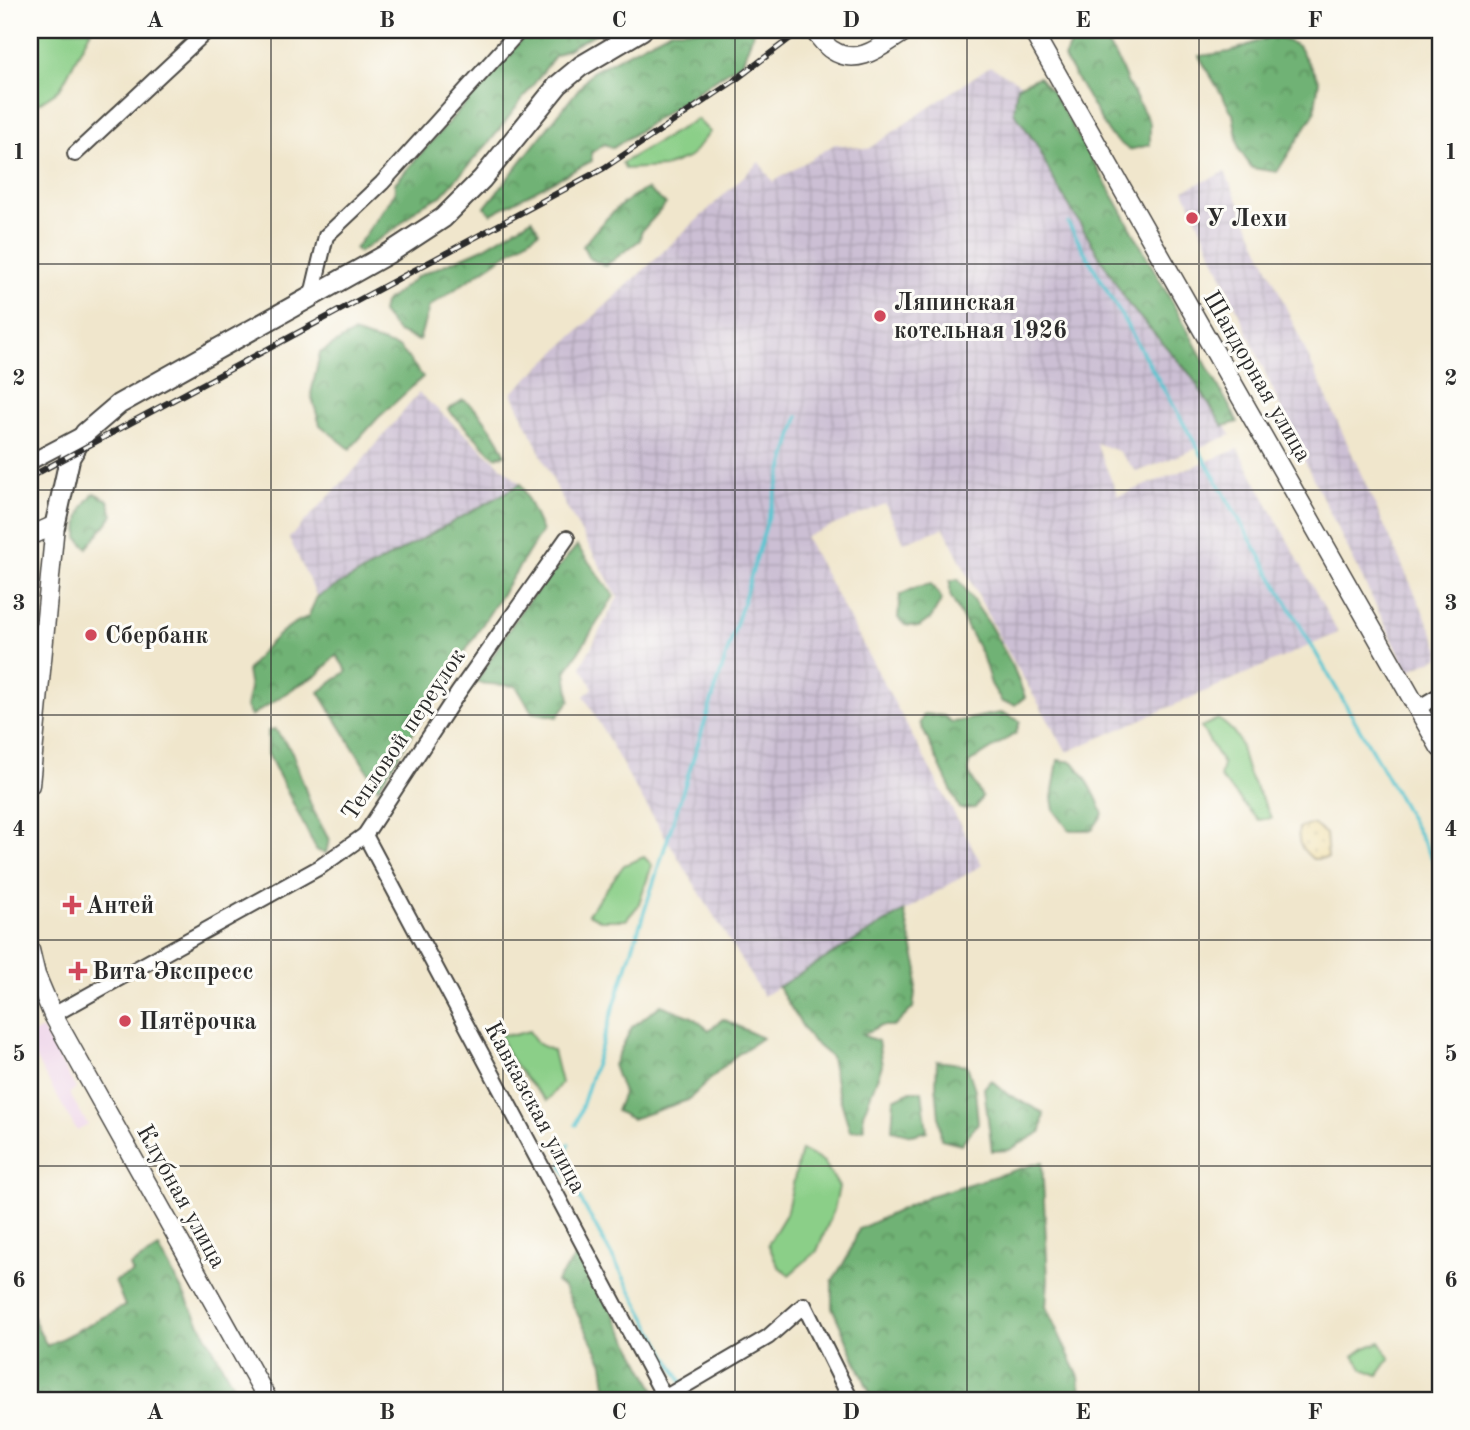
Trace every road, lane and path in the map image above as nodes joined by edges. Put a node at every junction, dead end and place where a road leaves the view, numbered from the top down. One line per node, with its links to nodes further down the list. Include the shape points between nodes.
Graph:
1 (208, 30): 7 (street)
2 (520, 30): 8 (street, via 382,183 326,236)
3 (642, 30): 8 (main road, via 558,85 482,179 443,218)
4 (813, 30): 5 (street, via 830,50 853,57 871,53)
5 (907, 30)
6 (1032, 30): 15 (street, Шандорная улица)
7 (75, 154)
8 (312, 295): 9 (main road, via 120,404)
9 (85, 433): 10 (street); 11 (main road, via 70,457)
10 (30, 462)
11 (55, 525): 12 (street); 17 (street)
12 (30, 536)
13 (567, 538): 18 (street, Тепловой переулок)
14 (1440, 695): 15 (street)
15 (1418, 708): 16 (street, Шандорная улица)
16 (1440, 748)
17 (30, 785)
18 (365, 835): 20 (street, Тепловой переулок, via 320,867); 21 (street, Кавказская улица)
19 (30, 950): 20 (street, Клубная улица)
20 (53, 1015): 22 (street, Клубная улица)
21 (668, 1397): 23 (street, via 768,1338 804,1305)
22 (268, 1400)
23 (851, 1400)

